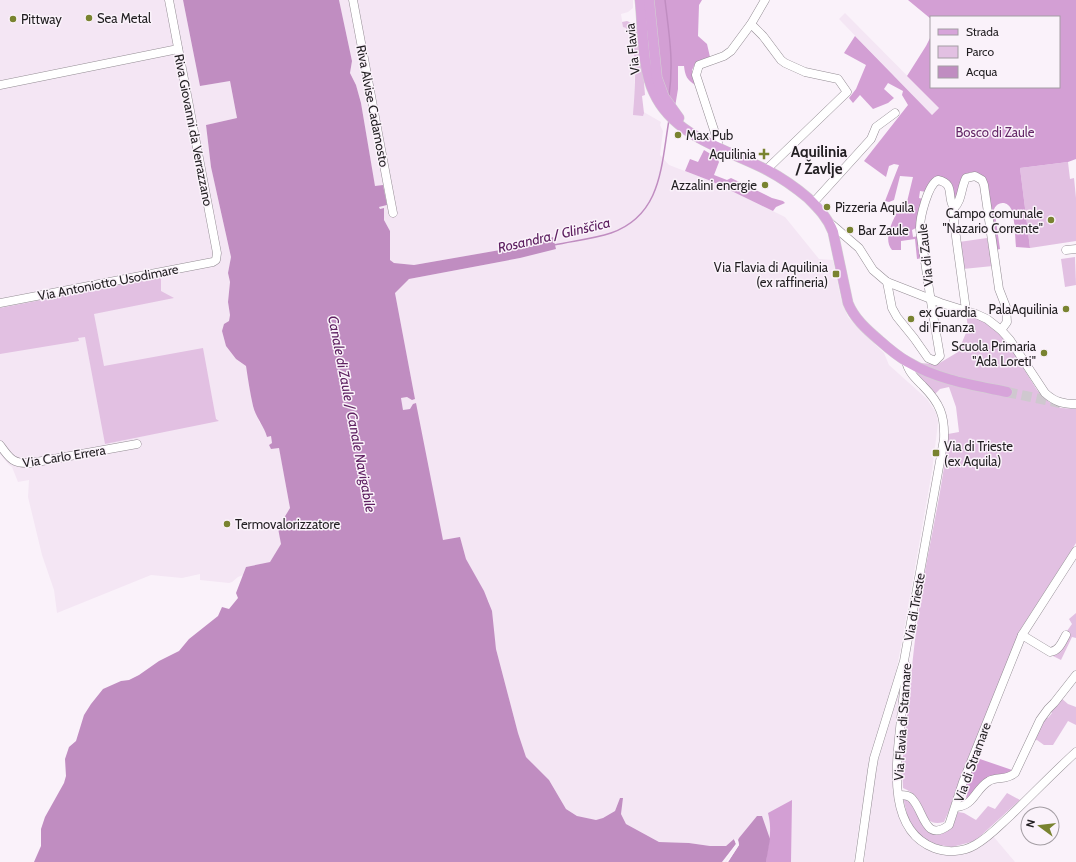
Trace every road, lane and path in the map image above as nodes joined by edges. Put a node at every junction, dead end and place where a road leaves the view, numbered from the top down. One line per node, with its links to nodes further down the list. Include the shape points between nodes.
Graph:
1 (169, 0): 7 (street, Riva Giovanni da Verrazzano)
2 (353, 0): 15 (street, Riva Alvise Cadamosto)
3 (640, 0): 10 (main road, Via Flavia, via 648,80 667,114)
4 (649, 0): 10 (main road, Via Flavia, via 657,78 668,104)
5 (766, 0): 6 (street)
6 (751, 24): 11 (street, via 731,51 699,65 696,71 718,142); 12 (street, via 785,63 805,72 838,79 847,92)
7 (178, 49): 8 (street); 21 (street, Riva Giovanni da Verrazzano, via 217,253)
8 (0, 85)
9 (894, 113): 13 (street, via 876,127 871,139)
10 (695, 136): 11 (main road)
11 (717, 147): 12 (main road)
12 (766, 170): 13 (main road, via 785,180)
13 (812, 203): 16 (main road)
14 (954, 208): 23 (street, Via di Zaule, via 949,187 946,183 935,181 924,205 920,226); 25 (street, Via di Zaule); 26 (street, Via di Zaule, via 958,205 966,178 979,177 984,185 999,289 1006,307 1007,322)
15 (393, 213)
16 (829, 222): 17 (main road); 18 (street, Via di Zaule)
17 (835, 242): 18 (street); 27 (main road, via 851,311 871,333)
18 (854, 243): 22 (street, Via di Zaule, via 860,248 873,270)
19 (1076, 249): 20 (street)
20 (1066, 250)
21 (216, 260): 24 (street, Via Antoniotto Usodimare)
22 (887, 282): 23 (street, Via di Zaule); 23 (street, Via di Zaule, via 892,308 928,358 934,361 940,356)
23 (931, 299): 25 (street, Via di Zaule)
24 (0, 303)
25 (966, 310): 26 (street, Via di Zaule, via 987,319)
26 (1001, 330): 29 (street, Via di Zaule, via 1045,393 1056,401)
27 (906, 361): 28 (main road, via 942,377); 35 (street, Via di Trieste, via 911,374 937,403 944,426 944,439)
28 (1007, 392)
29 (1076, 404)
30 (137, 444): 31 (street, Via Carlo Errera, via 22,464 10,458)
31 (0, 445)
32 (1075, 554): 33 (street, Via di Stramare)
33 (1022, 635): 34 (street, via 1050,652 1055,652); 39 (street, Via di Stramare, via 963,782)
34 (1066, 635)
35 (908, 642): 38 (street, Via Flavia di Stramare, via 897,764); 40 (street, Via di Trieste, via 874,758)
36 (1076, 675): 39 (street, via 1040,720 1015,774 990,781 969,803)
37 (1076, 752): 38 (street, Via Flavia di Stramare, via 993,832 964,850 937,849 919,840 907,825)
38 (898, 795): 39 (street, Via di Stramare, via 913,799 928,827 933,830 940,830 949,825)
39 (956, 807)
40 (859, 862)

